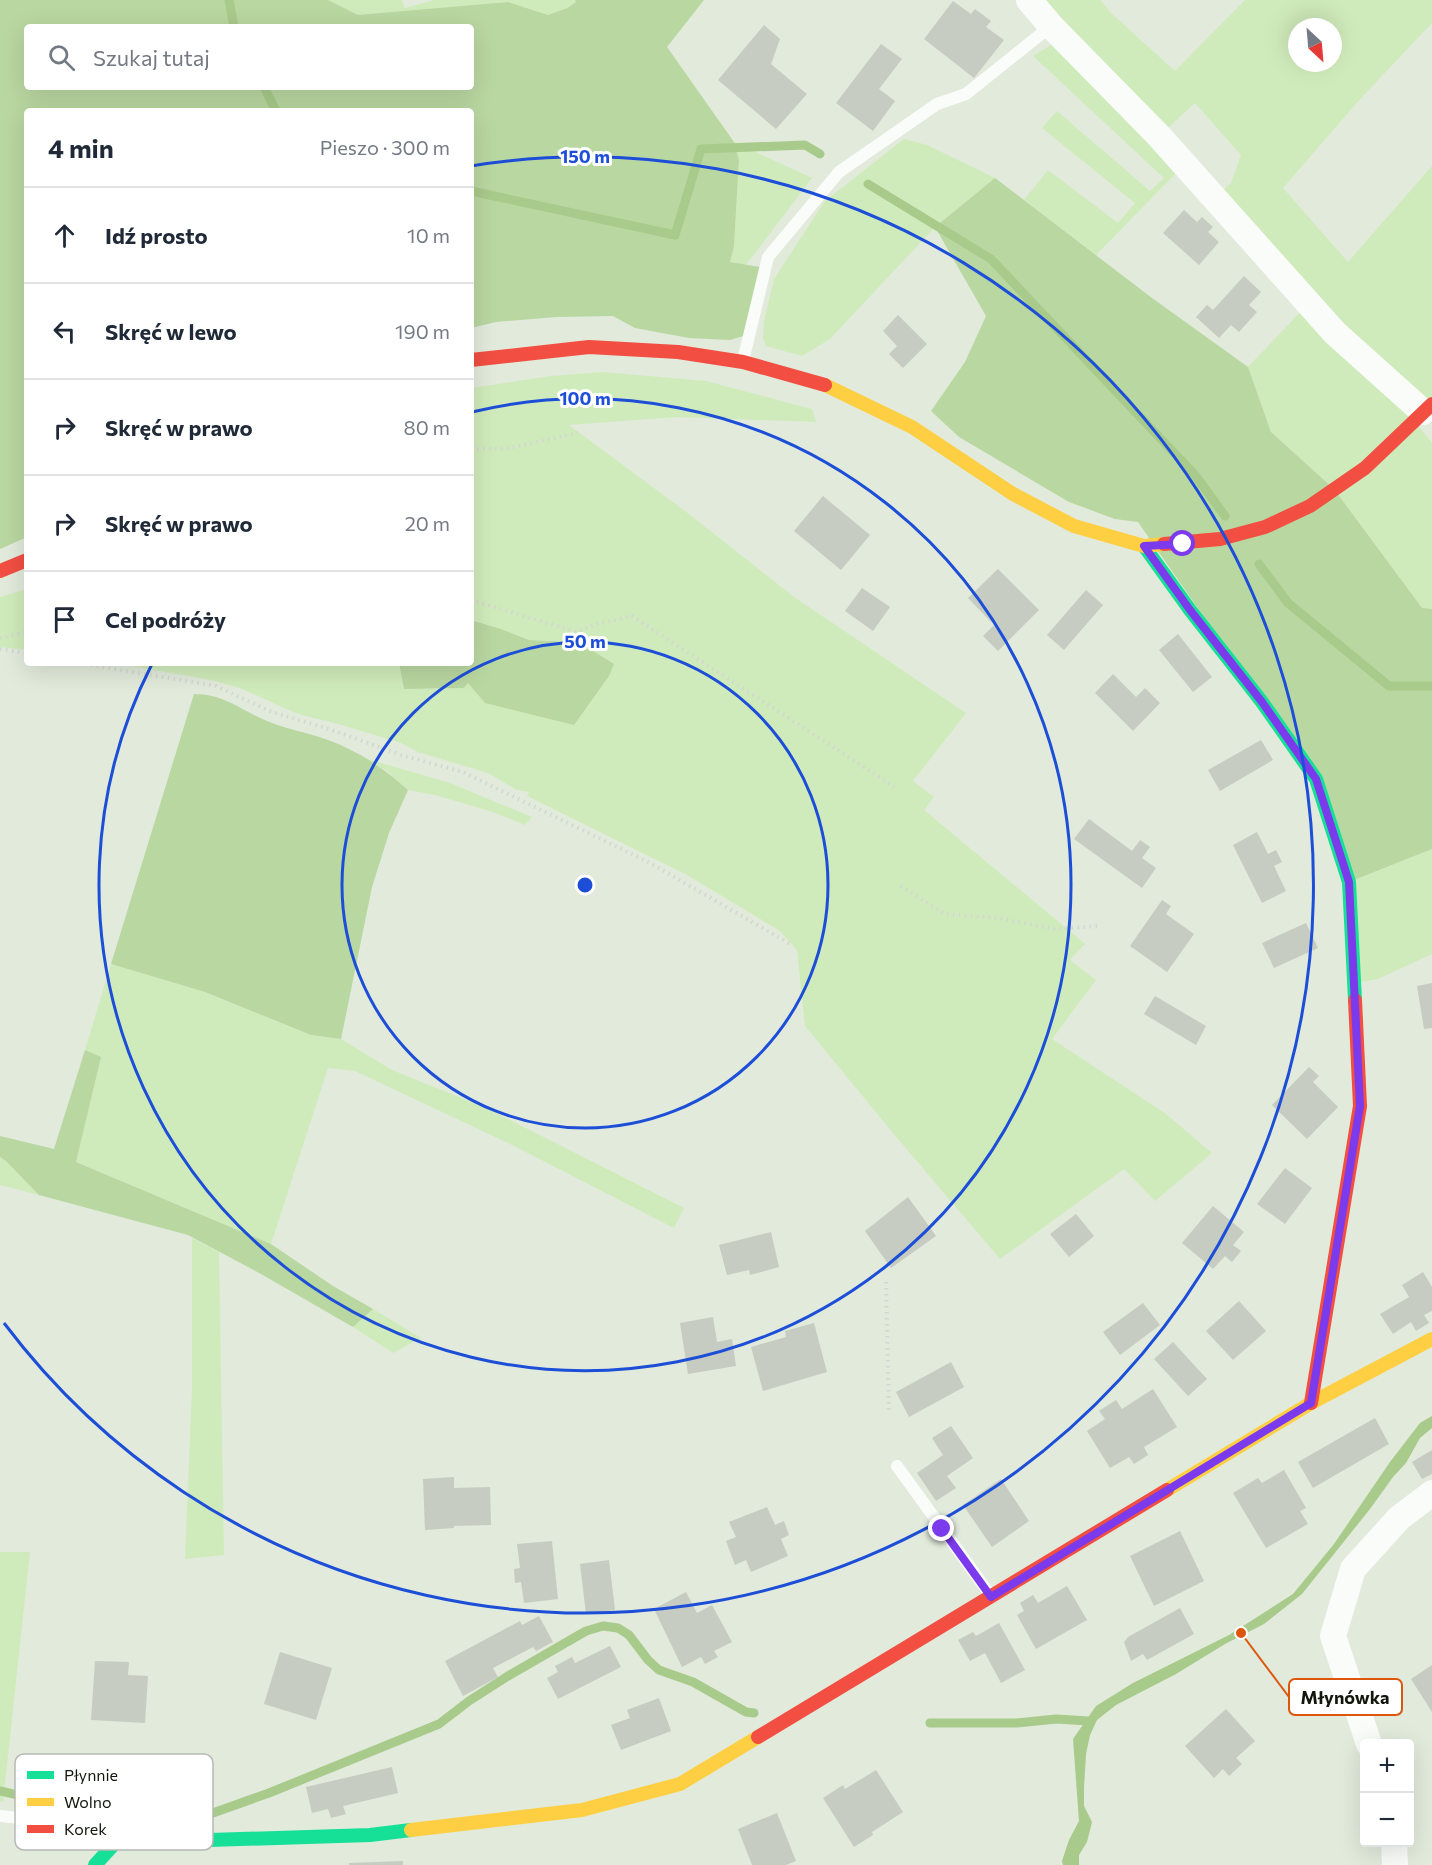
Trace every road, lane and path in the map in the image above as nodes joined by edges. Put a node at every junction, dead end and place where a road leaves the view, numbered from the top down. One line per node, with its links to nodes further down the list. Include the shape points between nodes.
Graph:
1 (1029, 0): 2 (street)
2 (1051, 26): 4 (lane, via 966,94 937,104 839,172 768,256); 5 (street, via 1159,136 1335,333)
3 (474, 360): 4 (street, via 589,347 678,352)
4 (743, 362): 8 (street, via 828,386 912,428 1013,494 1074,526)
5 (1427, 408): 8 (street, via 1365,468 1310,506 1264,527 1220,539)
6 (578, 433): 7 (path, via 505,449)
7 (474, 448)
8 (1144, 546): 23 (street, via 1316,779 1349,882 1360,1106)
9 (24, 561): 10 (street)
10 (0, 571)
11 (474, 601): 17 (path, via 577,632 632,616)
12 (24, 633): 13 (path)
13 (0, 638)
14 (0, 649): 15 (path)
15 (24, 653)
16 (97, 666): 20 (path, via 216,686 272,712 463,772 652,864)
17 (896, 788)
18 (901, 886): 19 (path, via 945,914 1054,928)
19 (1098, 926)
20 (790, 944)
21 (886, 1282): 24 (path)
22 (1432, 1339): 23 (street)
23 (1311, 1403): 27 (street)
24 (889, 1413)
25 (897, 1466): 27 (lane)
26 (1432, 1493): 28 (street, via 1399,1518 1353,1569 1333,1636)
27 (991, 1597): 31 (street, via 680,1784 582,1810 370,1835)
28 (1368, 1739)
29 (0, 1816): 30 (lane)
30 (15, 1818)
31 (213, 1840)
32 (1394, 1847): 35 (street)
33 (109, 1850): 34 (street)
34 (95, 1865)
35 (1395, 1865)

